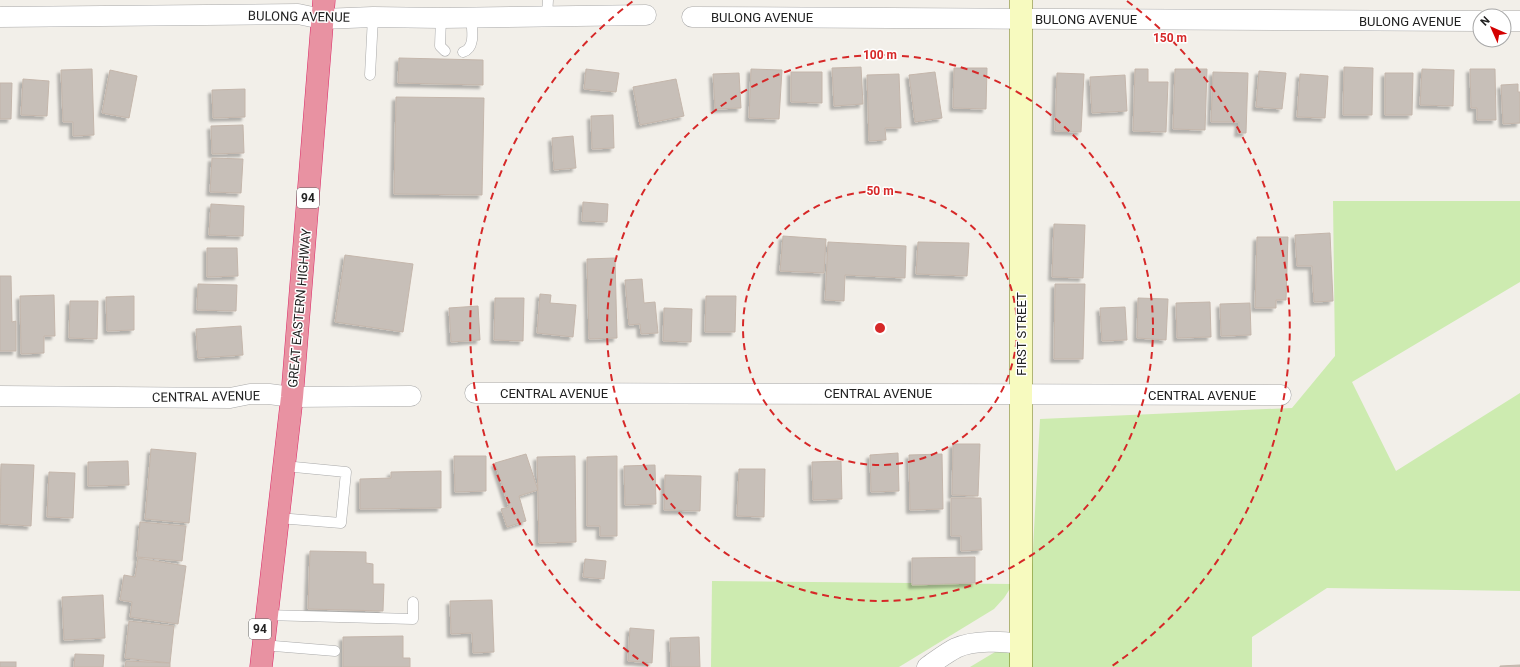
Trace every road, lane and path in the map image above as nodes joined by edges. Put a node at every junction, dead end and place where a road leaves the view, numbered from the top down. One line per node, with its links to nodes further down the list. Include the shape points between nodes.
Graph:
1 (548, 8): 4 (street, BULONG AVENUE); 9 (street, BULONG AVENUE)
2 (1021, 9): 7 (street, BULONG AVENUE); 10 (street, BULONG AVENUE); 15 (street, FIRST STREET)
3 (323, 10): 5 (street, BULONG AVENUE, via 298,14); 6 (street, BULONG AVENUE); 19 (highway, GREAT EASTERN HIGHWAY / 94)
4 (646, 15)
5 (0, 17)
6 (373, 17): 8 (street, BULONG AVENUE); 13 (lane)
7 (692, 17)
8 (441, 18): 9 (street, BULONG AVENUE); 11 (lane, via 440,46)
9 (472, 18): 12 (lane, via 471,44 468,50)
10 (1472, 21)
11 (445, 52)
12 (463, 52)
13 (370, 75)
14 (475, 393): 15 (street, CENTRAL AVENUE)
15 (1021, 393): 16 (street, CENTRAL AVENUE); 24 (street, FIRST STREET)
16 (1280, 395)
17 (0, 396): 19 (street, CENTRAL AVENUE, via 230,398 269,394)
18 (411, 396): 19 (street, CENTRAL AVENUE)
19 (292, 397): 20 (highway, GREAT EASTERN HIGHWAY / 94)
20 (284, 466): 21 (highway, GREAT EASTERN HIGHWAY / 94); 21 (lane, via 346,472 341,523)
21 (278, 518): 23 (highway, GREAT EASTERN HIGHWAY / 94)
22 (413, 602): 23 (lane, via 413,619)
23 (265, 615): 25 (highway, GREAT EASTERN HIGHWAY / 94)
24 (1021, 644): 29 (street, via 977,643 957,648); 30 (street, FIRST STREET)
25 (260, 645): 26 (lane); 27 (highway, GREAT EASTERN HIGHWAY / 94); 28 (highway, GREAT EASTERN HIGHWAY / 94)
26 (335, 651)
27 (251, 667)
28 (261, 667)
29 (927, 667)
30 (1021, 667)

